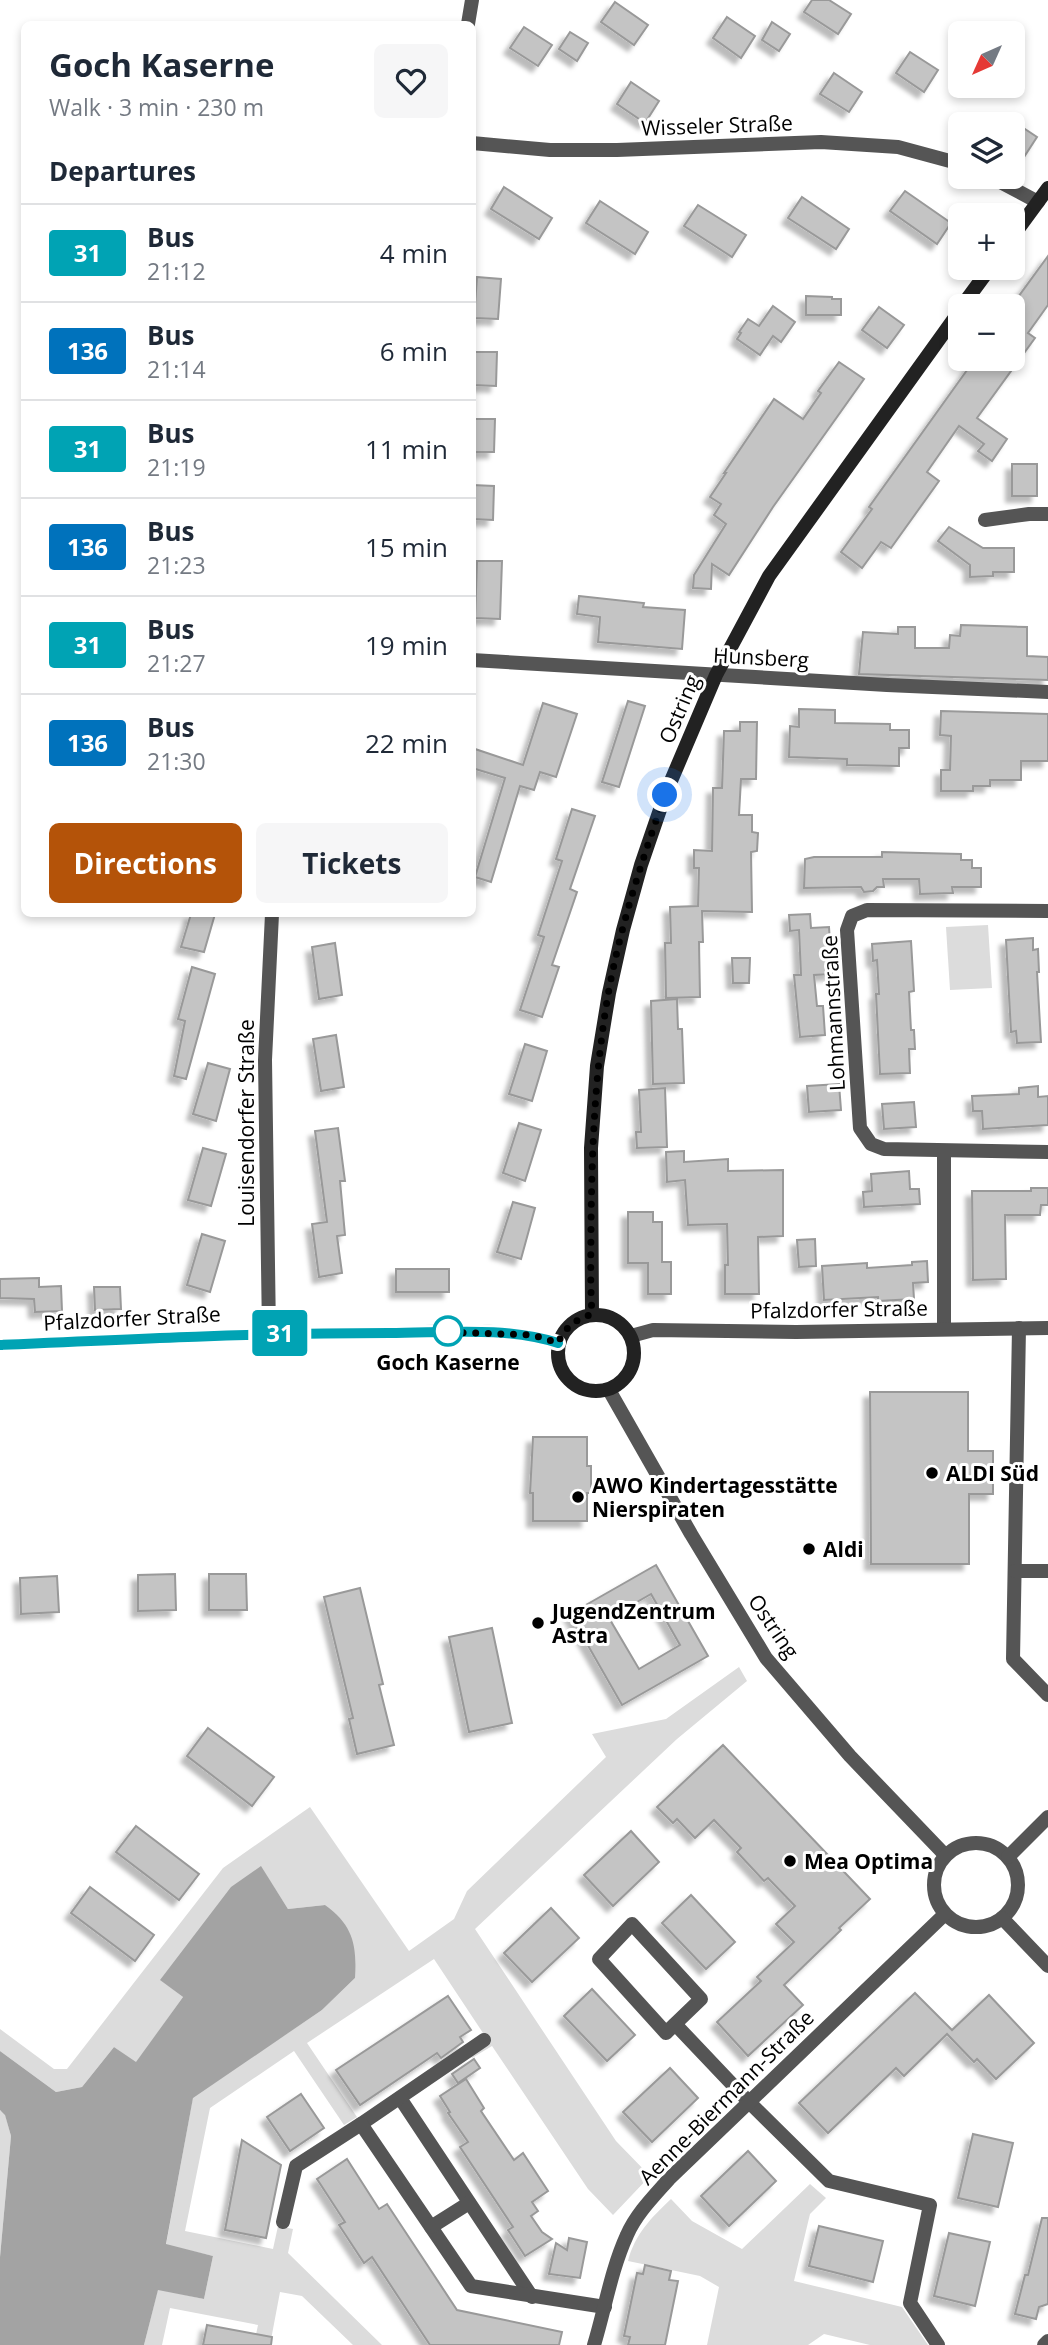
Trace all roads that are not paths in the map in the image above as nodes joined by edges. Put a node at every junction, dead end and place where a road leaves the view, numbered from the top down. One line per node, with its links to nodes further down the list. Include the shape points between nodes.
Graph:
1 (472, 0): 2 (street)
2 (468, 21)
3 (476, 143): 4 (street, Wisseler Straße, via 617,150 821,142 898,148)
4 (948, 161)
5 (1048, 188): 7 (street)
6 (1014, 189): 7 (street)
7 (1038, 202): 8 (street)
8 (1025, 220)
9 (948, 327): 13 (street, Ostring, via 769,576)
10 (1048, 514): 11 (street)
11 (985, 520)
12 (476, 660): 13 (street, Hunsberg)
13 (716, 675): 14 (street, Hunsberg); 19 (street, Ostring, via 641,864 608,993 592,1148)
14 (1048, 692)
15 (1048, 911): 17 (street, Lohmannstraße, via 867,910 852,916 847,930 860,1128 871,1144 884,1149)
16 (272, 917): 23 (street, Louisendorfer Straße, via 265,1060)
17 (944, 1151): 18 (street, Lohmannstraße); 20 (street)
18 (1048, 1152)
19 (592, 1314): 24 (street, via 621,1323); 25 (street, via 575,1320)
20 (944, 1328): 21 (street, Pfalzdorfer Straße); 24 (street, Pfalzdorfer Straße, via 653,1330)
21 (1018, 1328): 22 (street, Pfalzdorfer Straße); 28 (street)
22 (1048, 1328)
23 (269, 1333): 25 (street, Pfalzdorfer Straße, via 471,1331 533,1335); 26 (street, Pfalzdorfer Straße)
24 (631, 1336): 27 (street, via 635,1357 627,1377)
25 (558, 1343): 27 (street, via 558,1362 565,1377 577,1388)
26 (0, 1345)
27 (609, 1390): 32 (street, Ostring, via 766,1658 850,1756)
28 (1015, 1571): 29 (street); 30 (street, via 1013,1659)
29 (1048, 1571)
30 (1048, 1695)
31 (1048, 1817): 33 (street)
32 (945, 1855): 33 (street, via 960,1845 978,1842); 34 (street, via 935,1874 935,1895)
33 (1008, 1857): 35 (street, via 1017,1873 1018,1889 1013,1906)
34 (945, 1914): 35 (street, via 973,1927); 40 (street, Aenne-Biermann-Straße)
35 (1002, 1918): 36 (street)
36 (1048, 1966)
37 (675, 2024): 37 (street, via 666,2033 599,1959 632,1924 701,1998); 40 (street)
38 (484, 2040): 39 (street)
39 (400, 2098): 41 (street); 42 (street)
40 (749, 2102): 46 (street, Aenne-Biermann-Straße, via 669,2179 639,2215 627,2235); 49 (street, via 829,2181 930,2205 909,2303)
41 (361, 2124): 43 (street, via 296,2166); 44 (street)
42 (469, 2203): 44 (street); 45 (street)
43 (283, 2222)
44 (431, 2227): 45 (street, via 471,2286)
45 (532, 2297): 46 (street)
46 (606, 2307): 48 (street, Aenne-Biermann-Straße)
47 (1048, 2341): 50 (street)
48 (594, 2345)
49 (938, 2345)
50 (1044, 2345)

